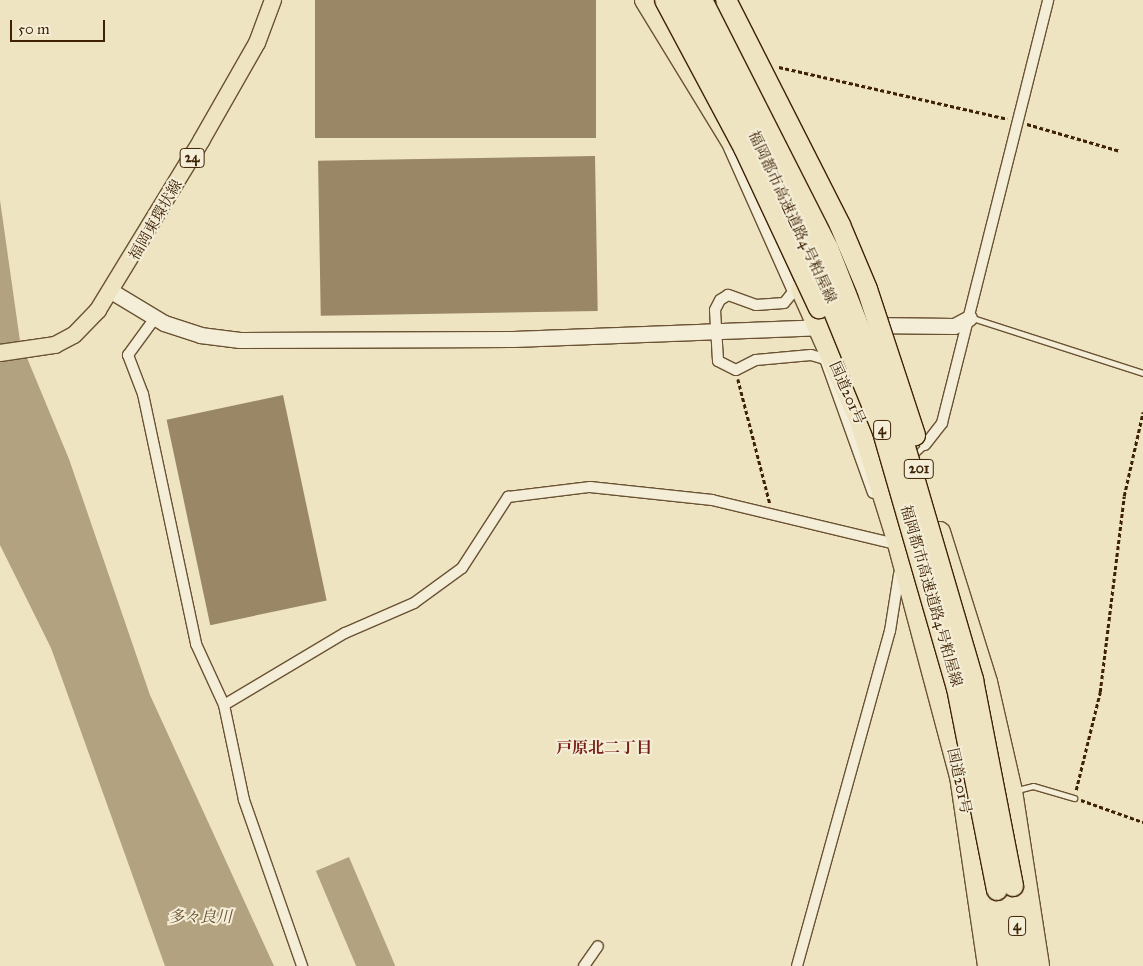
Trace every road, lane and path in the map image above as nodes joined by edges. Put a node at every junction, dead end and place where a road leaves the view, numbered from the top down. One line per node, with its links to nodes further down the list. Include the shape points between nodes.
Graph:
1 (274, 0): 13 (main road, 福岡東環状線 / 24, via 257,43)
2 (639, 0): 18 (street, via 726,141 793,292 784,303 756,306 728,295 715,310)
3 (645, 0): 17 (highway, 国道201号 / 201, via 738,152)
4 (665, 0): 25 (highway, bridge, via 782,226 895,487)
5 (682, 0): 25 (highway, 福岡都市高速道路4号粕屋線 / 4, bridge, via 799,226)
6 (702, 0): 28 (highway, bridge, via 828,248 903,440)
7 (712, 0): 16 (highway, 201, via 829,233)
8 (726, 0): 28 (highway, bridge, via 840,225 867,289 917,442)
9 (1048, 0): 11 (street)
10 (779, 68): 11 (path)
11 (1018, 121): 12 (path); 15 (street)
12 (1120, 151)
13 (111, 291): 14 (street); 19 (main road, 福岡東環状線 / 24, via 74,335 32,352)
14 (155, 318): 18 (street, via 200,335 240,340 513,339); 29 (street, via 128,355 143,394 196,644)
15 (969, 318): 16 (street, via 954,326); 21 (lane); 23 (street, via 942,423)
16 (867, 325): 17 (street); 23 (highway, 201)
17 (818, 327): 18 (street); 24 (highway, 国道201号 / 201)
18 (715, 331): 20 (street, via 718,361)
19 (0, 353)
20 (736, 370): 24 (street, via 756,360 811,355 825,359); 26 (path, via 749,437)
21 (1143, 373)
22 (1143, 412): 31 (path, via 1124,496 1100,692)
23 (920, 451): 24 (lane); 30 (highway, 201, via 987,682)
24 (866, 457): 27 (street); 37 (highway, 国道201号 / 201, via 960,776)
25 (900, 487): 38 (highway, 福岡都市高速道路4号粕屋線 / 4, bridge, via 925,566 977,773)
26 (774, 515): 27 (street); 29 (street, via 712,500 590,487 508,497 478,549 454,574 414,603 345,633)
27 (891, 543): 36 (street, via 899,593)
28 (937, 546): 39 (highway, 4, bridge, via 973,680 1013,886)
29 (224, 704): 34 (street, via 244,800)
30 (1012, 791): 31 (lane, via 1033,786); 40 (highway, 201)
31 (1074, 798): 32 (path)
32 (1143, 822)
33 (598, 946): 35 (street)
34 (302, 966)
35 (584, 966)
36 (797, 966)
37 (988, 966)
38 (1005, 966)
39 (1021, 966)
40 (1039, 966)

